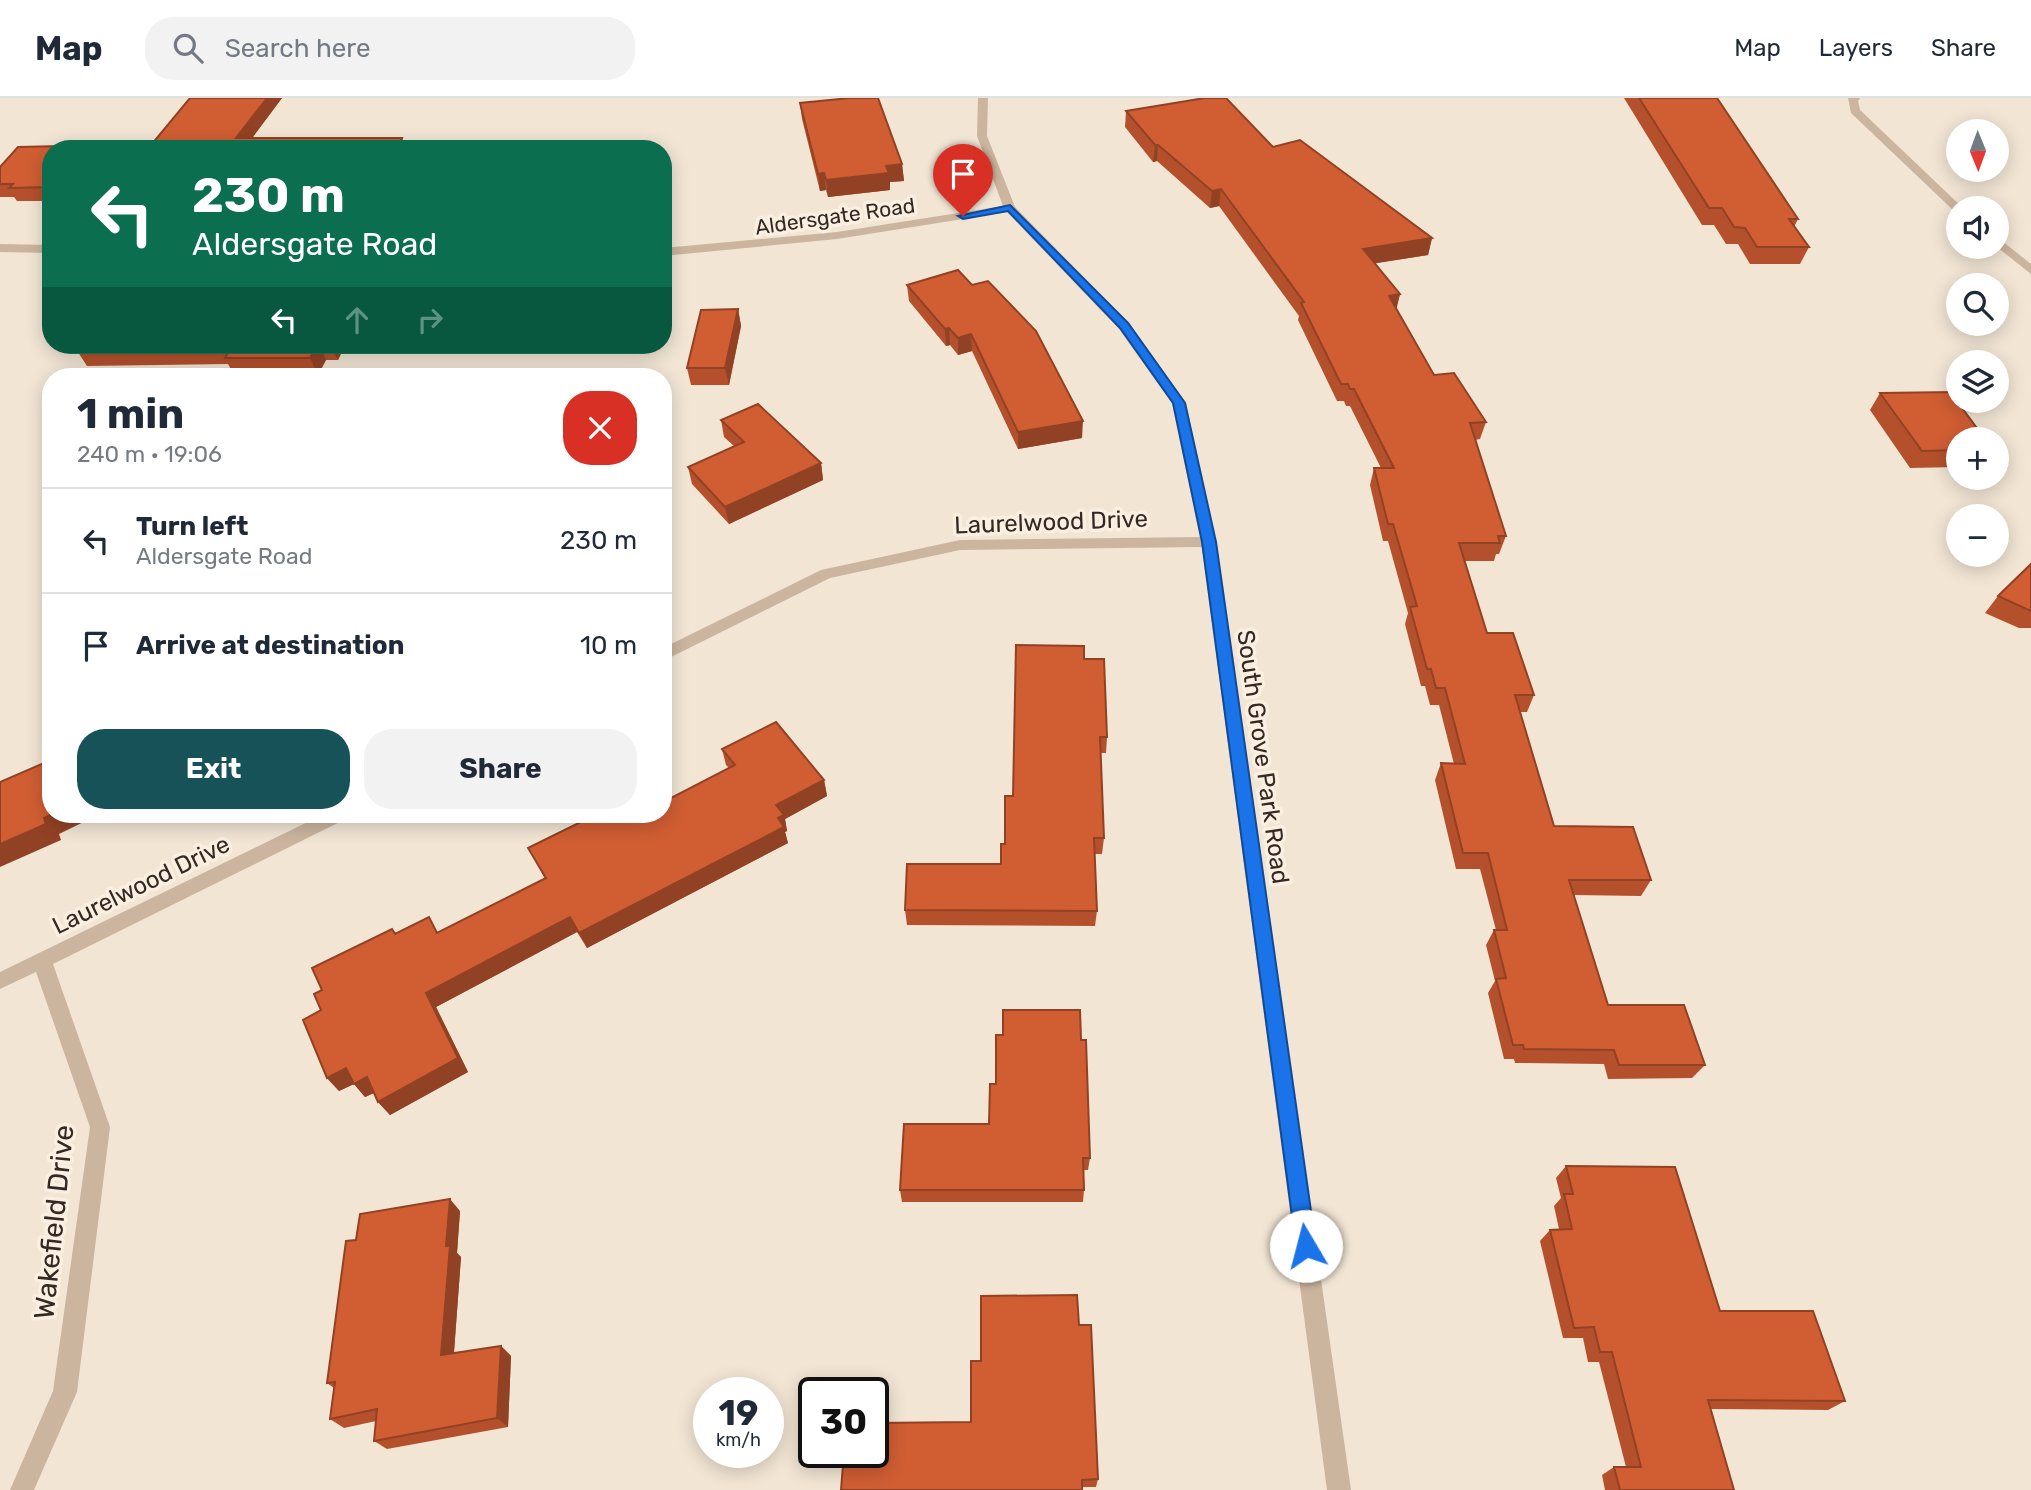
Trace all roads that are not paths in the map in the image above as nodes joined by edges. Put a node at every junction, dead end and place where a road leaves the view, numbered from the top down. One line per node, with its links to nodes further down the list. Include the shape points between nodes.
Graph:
1 (983, 98): 4 (street, South Grove Park Road, via 982,136)
2 (1855, 98): 3 (street, via 1855,111)
3 (1946, 198)
4 (1010, 208): 7 (street, Aldersgate Road, via 868,233); 10 (street, South Grove Park Road, via 1124,326 1179,403)
5 (0, 248): 6 (street)
6 (42, 249)
7 (672, 251)
8 (2009, 251): 9 (street)
9 (2031, 270)
10 (1209, 542): 11 (street, Laurelwood Drive, via 960,545 826,574); 16 (street, South Grove Park Road)
11 (672, 651)
12 (323, 823): 13 (street, Laurelwood Drive)
13 (42, 961): 14 (street, Laurelwood Drive); 15 (street, Wakefield Drive, via 100,1127 65,1392)
14 (0, 981)
15 (22, 1490)
16 (1339, 1490)

